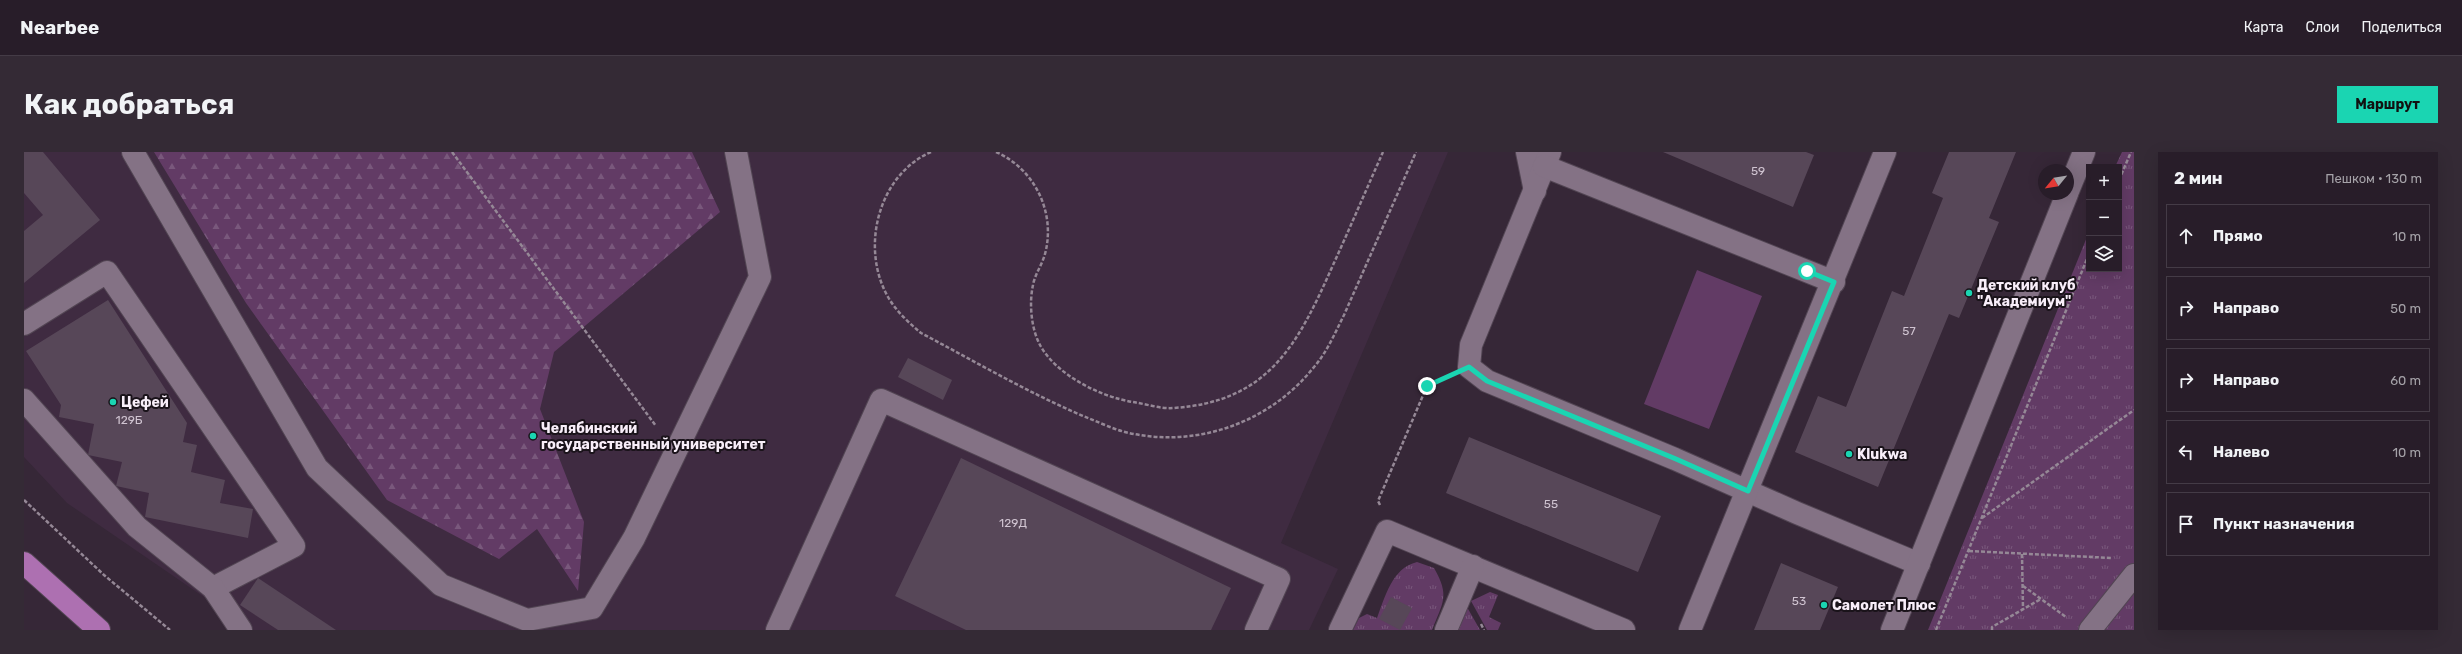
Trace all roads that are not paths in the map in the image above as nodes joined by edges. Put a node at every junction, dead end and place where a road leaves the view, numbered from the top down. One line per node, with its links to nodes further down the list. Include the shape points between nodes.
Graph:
1 (133, 152): 2 (street, via 317,468 441,585 527,620 592,608 634,538 760,277)
2 (736, 152)
3 (1527, 152): 8 (street)
4 (1886, 152): 10 (street)
5 (2084, 152): 7 (street)
6 (1547, 159): 8 (street); 10 (street)
7 (2074, 176)
8 (1535, 191): 13 (street, via 1471,345 1469,367 1487,381)
9 (2065, 200): 15 (street)
10 (1834, 282): 13 (street)
11 (24, 324): 18 (street, via 107,272 294,546)
12 (24, 400): 18 (street, via 137,527)
13 (1748, 491): 15 (street); 27 (street)
14 (24, 564): 20 (main road)
15 (1919, 564): 28 (street)
16 (1473, 566): 24 (street, via 1387,531); 25 (street); 26 (street)
17 (2134, 575): 19 (street)
18 (213, 588): 21 (street)
19 (2081, 626)
20 (99, 630)
21 (240, 630)
22 (777, 630): 23 (street, via 881,400 1279,579)
23 (1256, 630)
24 (1340, 630)
25 (1446, 630)
26 (1624, 630)
27 (1690, 630)
28 (1892, 630)

